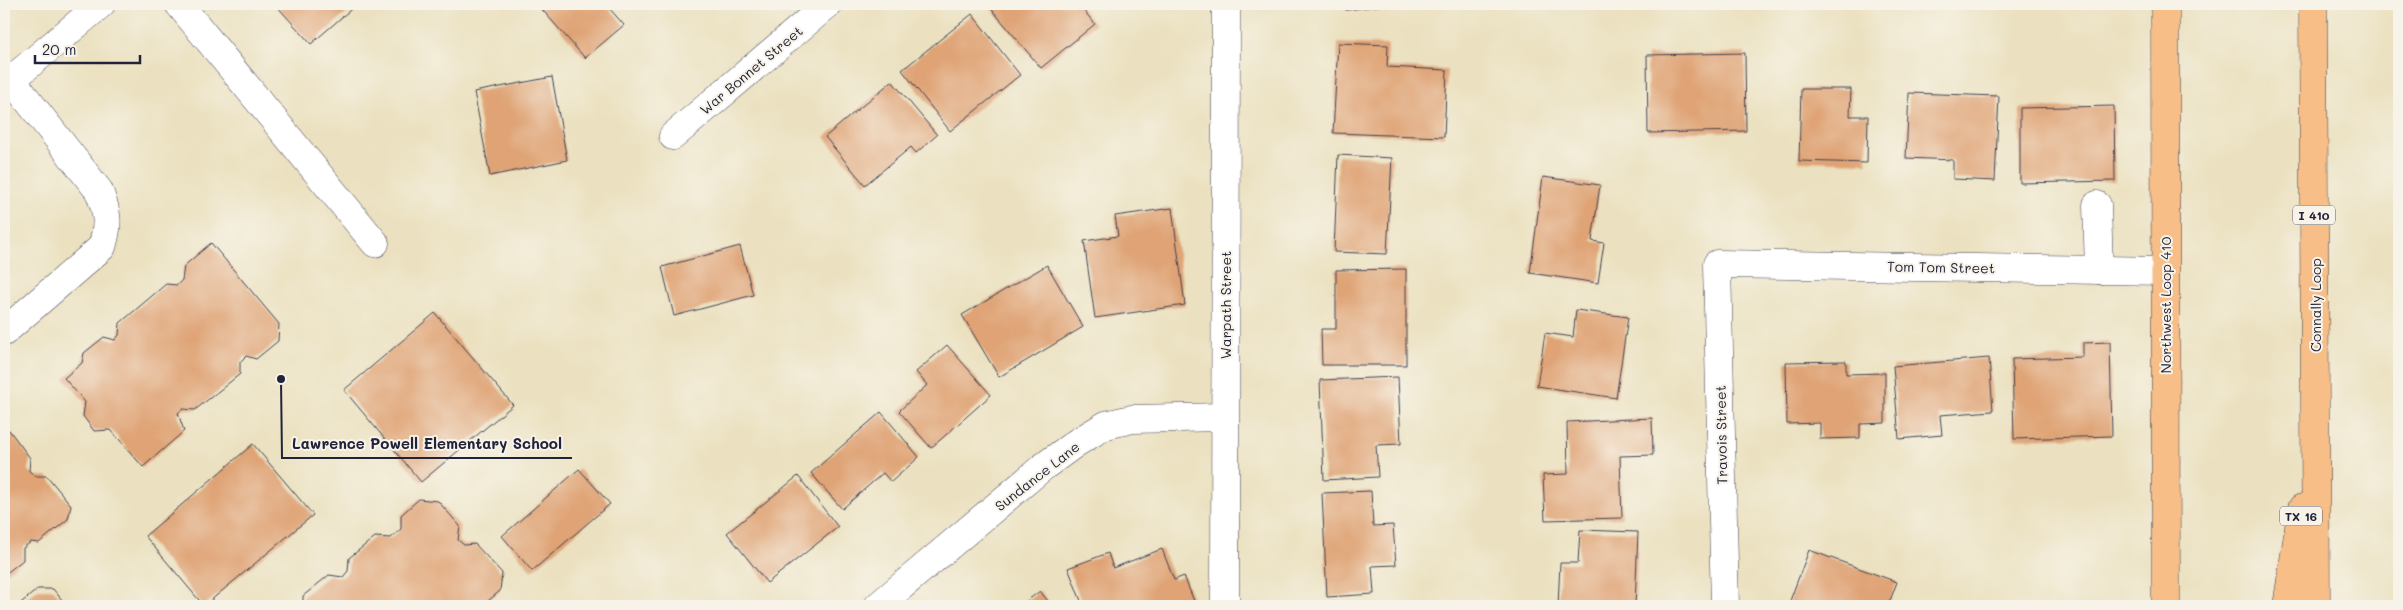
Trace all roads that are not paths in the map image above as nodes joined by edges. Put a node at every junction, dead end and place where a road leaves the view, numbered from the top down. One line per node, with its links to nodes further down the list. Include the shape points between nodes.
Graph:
1 (102, 4): 7 (street)
2 (179, 4): 10 (street)
3 (828, 4): 8 (street, War Bonnet Street)
4 (1226, 4): 15 (street, Warpath Street)
5 (2165, 4): 13 (main road, Northwest Loop 410)
6 (2314, 4): 16 (main road, Connally Loop / I 410)
7 (8, 83): 14 (street, via 100,191 107,211 108,228 102,247)
8 (673, 136)
9 (2097, 205): 12 (street)
10 (375, 243)
11 (1717, 264): 12 (street, Tom Tom Street); 19 (street, Travois Street)
12 (2099, 270): 13 (street, Tom Tom Street)
13 (2165, 271): 20 (main road, Northwest Loop 410)
14 (4, 332)
15 (1224, 417): 17 (street, Sundance Lane, via 1132,419 1106,425 1043,467); 18 (street, Warpath Street)
16 (2315, 425): 21 (main road, TX 16); 22 (main road, Connally Loop / I 410)
17 (878, 606)
18 (1225, 606)
19 (1725, 606)
20 (2166, 606)
21 (2287, 606)
22 (2316, 606)

